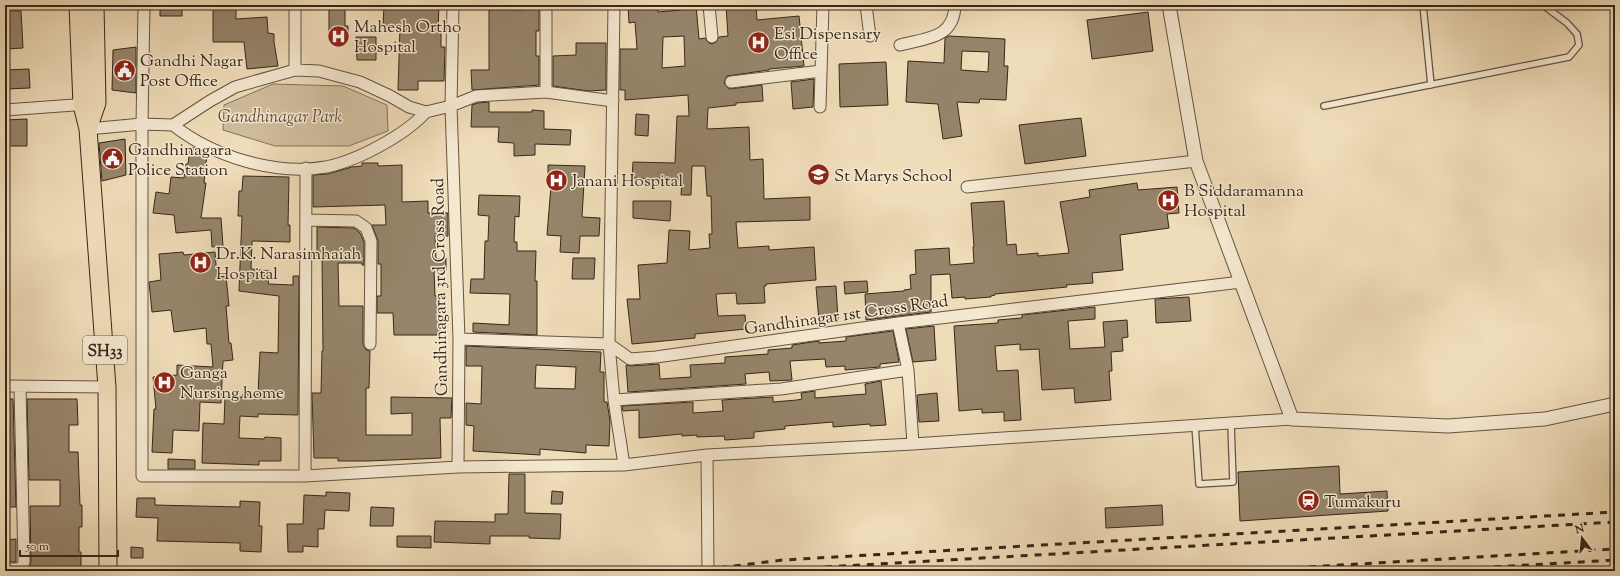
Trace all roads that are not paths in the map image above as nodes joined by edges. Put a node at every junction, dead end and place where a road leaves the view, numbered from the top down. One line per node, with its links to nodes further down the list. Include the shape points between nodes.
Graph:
1 (78, 5): 24 (main road, SH33)
2 (96, 5): 24 (main road, SH33)
3 (144, 5): 30 (street)
4 (295, 5): 18 (street)
5 (453, 5): 25 (street, Gandhinagara 3rd Cross Road)
6 (546, 5): 22 (street)
7 (614, 5): 23 (street)
8 (709, 5): 16 (street)
9 (823, 5): 19 (street)
10 (866, 5): 15 (street)
11 (955, 5): 17 (street, via 955,13 949,28 936,36)
12 (1170, 5): 33 (street)
13 (1423, 5): 21 (lane)
14 (1543, 5): 21 (lane, via 1577,34 1579,45 1569,57)
15 (870, 36)
16 (712, 37)
17 (900, 45)
18 (295, 70): 29 (street, via 319,72 360,82 409,107); 31 (street, via 236,87)
19 (821, 71): 20 (street); 27 (street)
20 (731, 82)
21 (1430, 85): 26 (lane)
22 (546, 92): 23 (street); 25 (street, via 476,96)
23 (613, 102): 41 (street)
24 (90, 104): 28 (street); 32 (main road, SH33)
25 (451, 106): 29 (street); 39 (street, Gandhinagara 3rd Cross Road)
26 (1324, 106)
27 (820, 107)
28 (5, 110)
29 (426, 112): 34 (street, via 421,119 375,150 326,167)
30 (142, 124): 31 (street); 32 (street); 55 (street, via 142,476)
31 (173, 125): 34 (street, via 207,147 248,161 276,167)
32 (88, 128): 45 (main road, SH33)
33 (1196, 161): 35 (street); 37 (street)
34 (306, 168): 36 (street)
35 (967, 187)
36 (306, 220): 40 (street, via 356,221 366,228 371,241); 55 (street)
37 (1241, 282): 38 (street, Gandhinagar 1st Cross Road); 48 (street)
38 (898, 323): 41 (street, Gandhinagar 1st Cross Road, via 630,359); 42 (street)
39 (459, 339): 41 (street); 54 (street, Gandhinagara 3rd Cross Road)
40 (370, 344)
41 (609, 344): 46 (street)
42 (908, 370): 46 (street, via 781,389); 51 (street)
43 (5, 386): 44 (street)
44 (20, 387): 45 (street); 56 (street, via 24,562 18,569)
45 (107, 387): 57 (main road, SH33)
46 (614, 400): 53 (street)
47 (1615, 404): 48 (street, via 1546,419 1448,426)
48 (1292, 419): 49 (street)
49 (1232, 423): 50 (street); 50 (lane, via 1233,482 1198,484)
50 (1195, 425): 51 (street)
51 (913, 444): 52 (street)
52 (706, 455): 53 (street); 58 (street)
53 (624, 465): 54 (street)
54 (458, 467): 55 (street)
55 (305, 476)
56 (5, 569)
57 (108, 571)
58 (708, 571)

